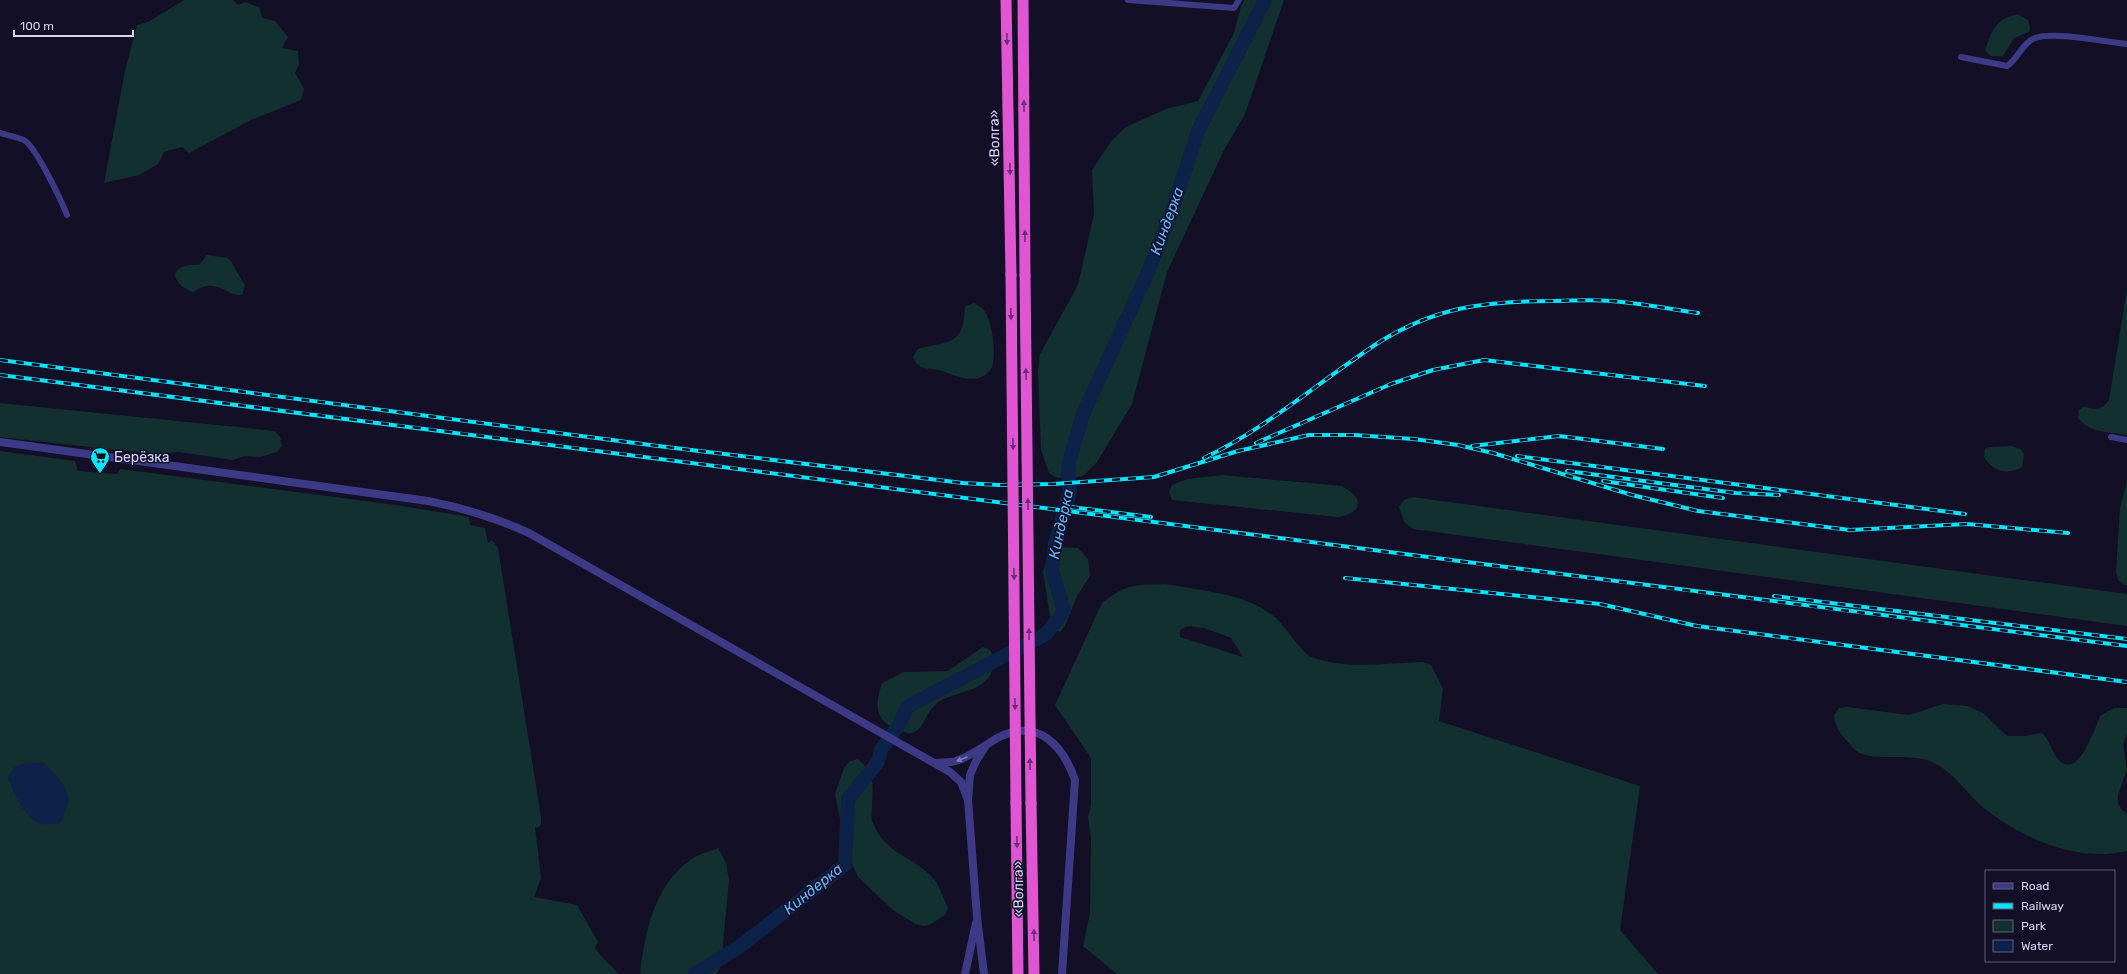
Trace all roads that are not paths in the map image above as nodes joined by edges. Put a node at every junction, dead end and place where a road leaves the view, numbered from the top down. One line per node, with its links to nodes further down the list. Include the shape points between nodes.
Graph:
1 (1006, 0): 18 (highway, «Волга», one-way to 18, bridge)
2 (1023, 0): 19 (highway, «Волга», one-way to 2, bridge)
3 (1128, 0): 4 (street, via 1234,8)
4 (1239, 0)
5 (2127, 44): 6 (street, via 2048,35 2034,38 2027,43 2016,60 2007,66)
6 (1961, 57)
7 (0, 133): 8 (street, via 25,141 55,188)
8 (67, 215)
9 (2111, 437): 10 (street)
10 (2127, 440)
11 (0, 442): 13 (street, via 428,501 466,509 502,521)
12 (986, 745): 13 (street, one-way to 13, via 968,757 954,762); 14 (street, via 970,774); 20 (street, via 1009,733 1041,733 1069,761 1075,780)
13 (934, 763): 14 (street, via 955,776)
14 (968, 800): 15 (street)
15 (977, 917): 16 (street); 17 (street)
16 (965, 974)
17 (984, 974)
18 (1018, 974)
19 (1034, 974)
20 (1062, 974)

